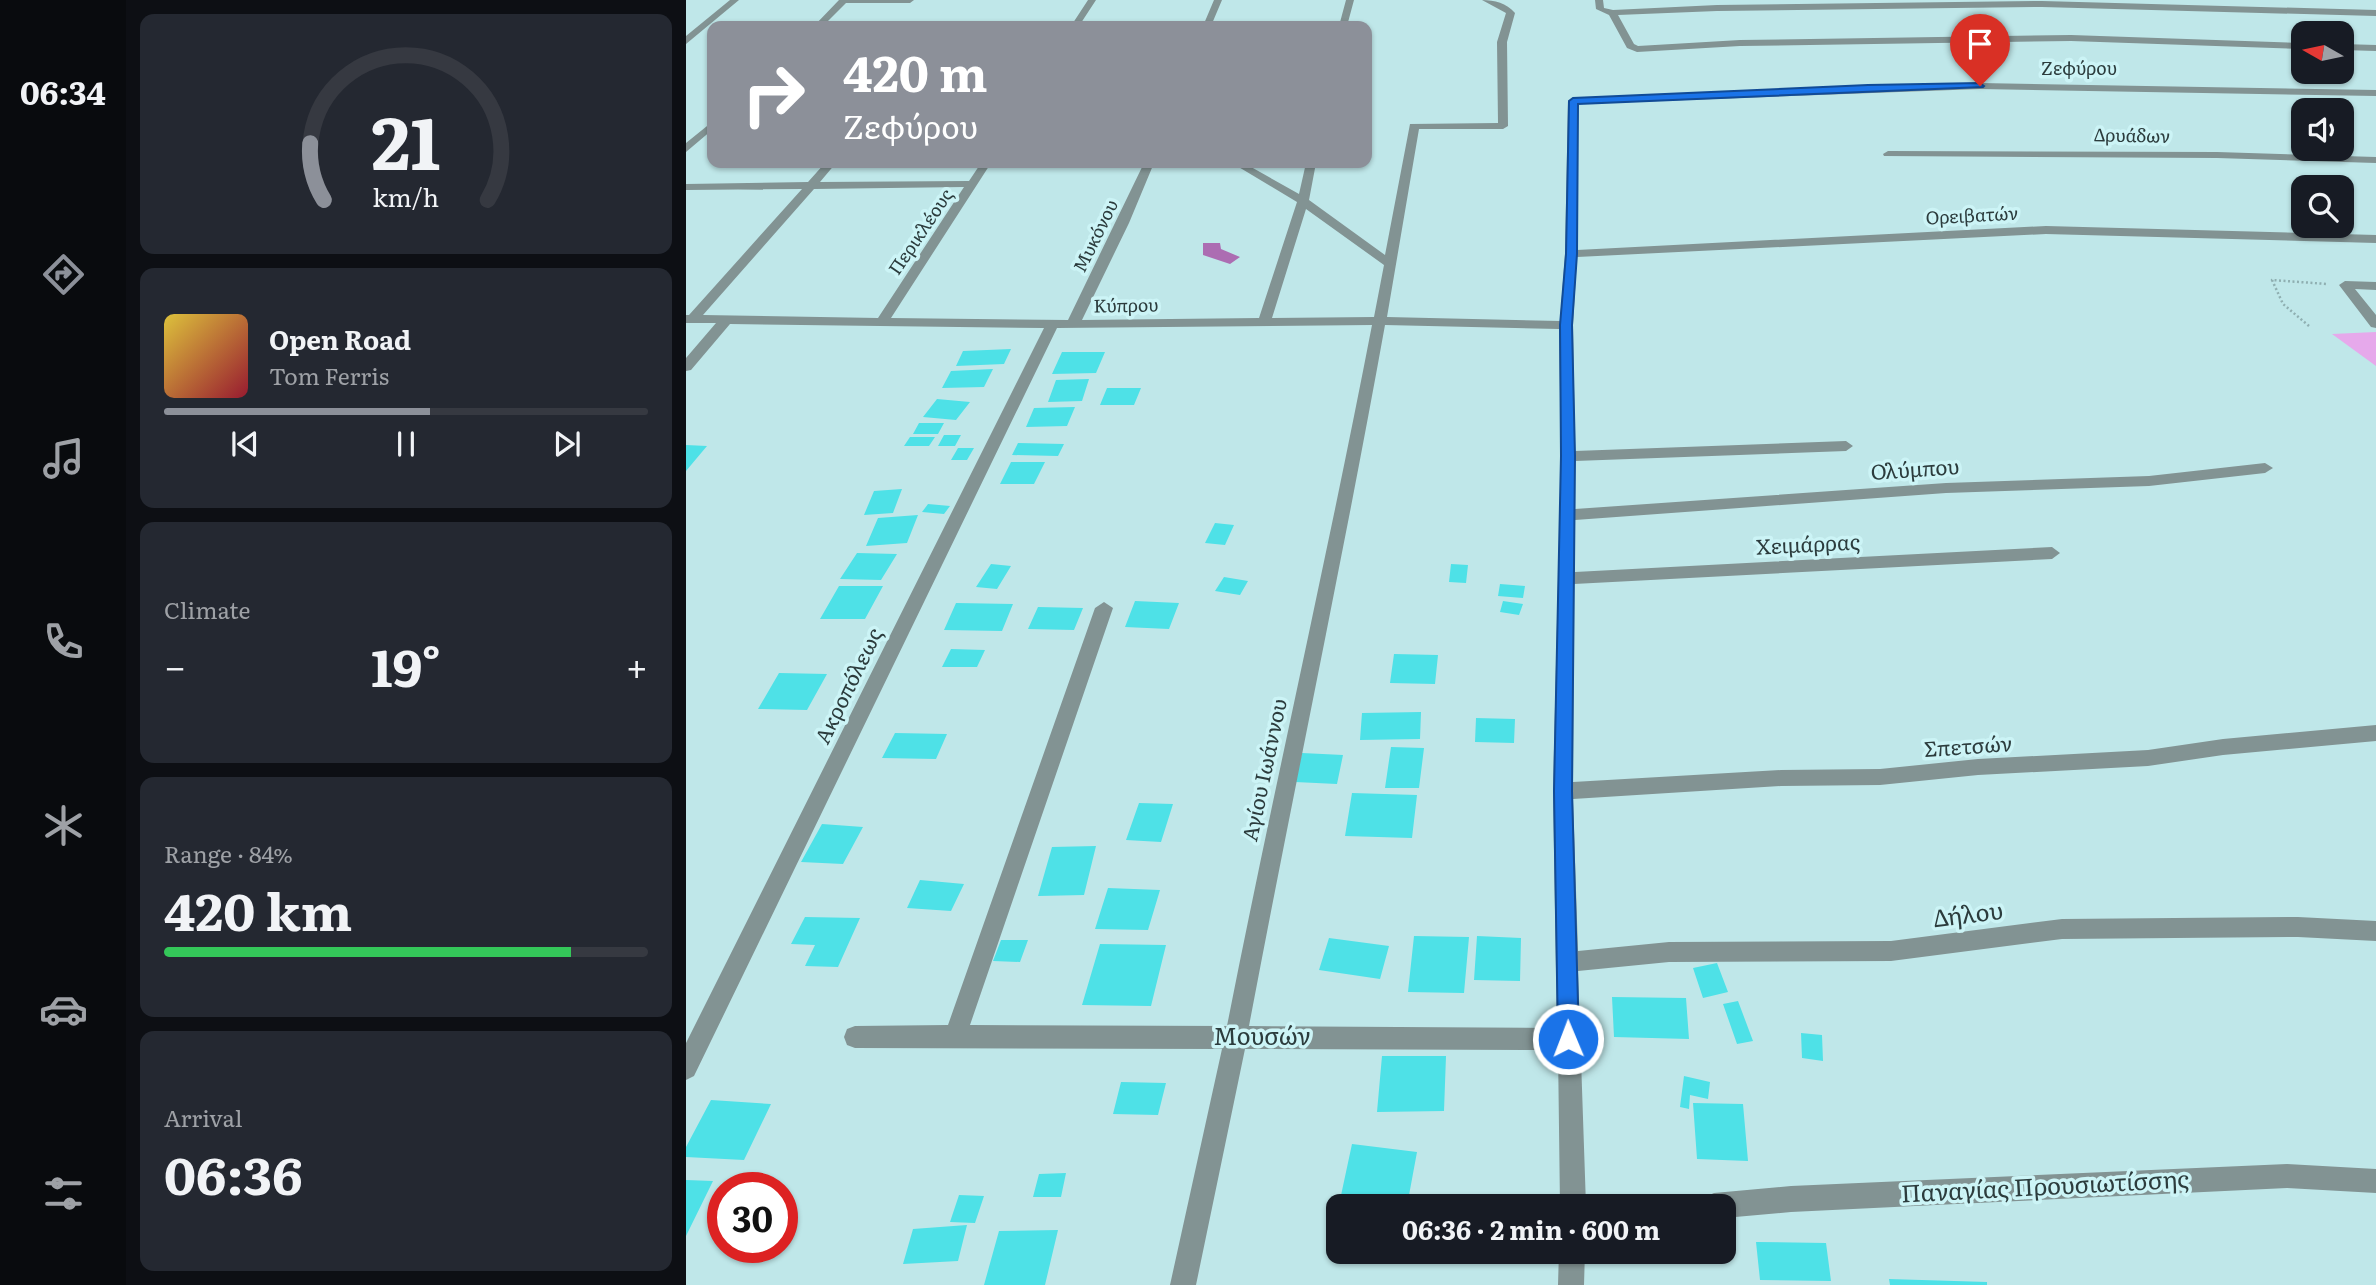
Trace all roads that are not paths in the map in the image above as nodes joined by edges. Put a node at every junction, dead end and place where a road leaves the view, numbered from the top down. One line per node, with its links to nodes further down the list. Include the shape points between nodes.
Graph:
1 (735, 0): 13 (street)
2 (844, 0): 3 (street); 14 (street)
3 (909, 0)
4 (1091, 0): 15 (street)
5 (1218, 0): 16 (street)
6 (1350, 0): 17 (street)
7 (1486, 0): 41 (street, Αγίου Ιωάννου, via 1511,13 1502,42 1503,126 1414,127)
8 (1599, 0): 11 (street, via 1600,9)
9 (2356, 2): 12 (street)
10 (1714, 4): 11 (street); 12 (street, via 2042,4)
11 (1612, 13): 22 (street, via 1630,46 1637,49 2071,38)
12 (2374, 15)
13 (709, 21)
14 (823, 21)
15 (1077, 21)
16 (1209, 21)
17 (1344, 21)
18 (707, 22): 20 (street)
19 (686, 27): 20 (street)
20 (701, 27): 21 (street)
21 (686, 40)
22 (2291, 46)
23 (2354, 47): 24 (street)
24 (2376, 48)
25 (2376, 93): 40 (street, Ζεφύρου, via 1980,86 1573,101)
26 (707, 130): 27 (street)
27 (686, 149)
28 (1888, 154): 29 (street, Δρυάδων)
29 (2376, 160)
30 (827, 168): 36 (street)
31 (983, 168): 35 (street, Περικλέους)
32 (1147, 168): 49 (street, Μυκόνου)
33 (1246, 168): 38 (street)
34 (1310, 168): 38 (street)
35 (974, 184): 36 (street); 45 (street, Περικλέους)
36 (812, 185): 37 (street); 43 (street)
37 (686, 187)
38 (1303, 201): 41 (street); 46 (street)
39 (2376, 239): 40 (street, Ορειβατών, via 2046,230)
40 (1571, 254): 51 (street)
41 (1390, 264): 47 (street, Αγίου Ιωάννου)
42 (2376, 286): 50 (street, via 2345,285)
43 (689, 320): 44 (street, Κύπρου)
44 (726, 320): 45 (street, Κύπρου); 52 (street)
45 (883, 320): 48 (street, Κύπρου)
46 (1265, 321): 47 (street, Κύπρου); 49 (street, Κύπρου)
47 (1379, 321): 51 (street, Κύπρου); 66 (street, Αγίου Ιωάννου)
48 (1052, 324): 49 (street, Κύπρου); 68 (street, Ακροπόλεως)
49 (1073, 324)
50 (2376, 324)
51 (1566, 325): 54 (street)
52 (686, 367)
53 (1846, 446): 54 (street)
54 (1568, 456): 56 (street)
55 (2266, 468): 56 (street, Ολύμπου, via 2149,481 1946,488)
56 (1567, 515): 58 (street)
57 (2052, 553): 58 (street, Χειμάρρας)
58 (1566, 578): 61 (street)
59 (1104, 608): 64 (street)
60 (2376, 733): 61 (street, Σπετσών, via 2148,758 1880,777)
61 (1563, 791): 63 (street)
62 (2376, 931): 63 (street, Δήλου, via 2298,927 2062,929 1891,951 1669,952)
63 (1567, 962): 67 (street)
64 (955, 1035): 65 (street, Μουσών); 66 (street, Μουσών)
65 (855, 1037)
66 (1236, 1037): 67 (street, Μουσών); 73 (street, Αγίου Ιωάννου)
67 (1568, 1039): 70 (street)
68 (686, 1068)
69 (2376, 1181): 71 (street, Παναγίας Προυσιωτίσσης, via 2287,1176)
70 (1573, 1194)
71 (1736, 1204)
72 (1572, 1264): 74 (street)
73 (1184, 1285)
74 (1571, 1285)

